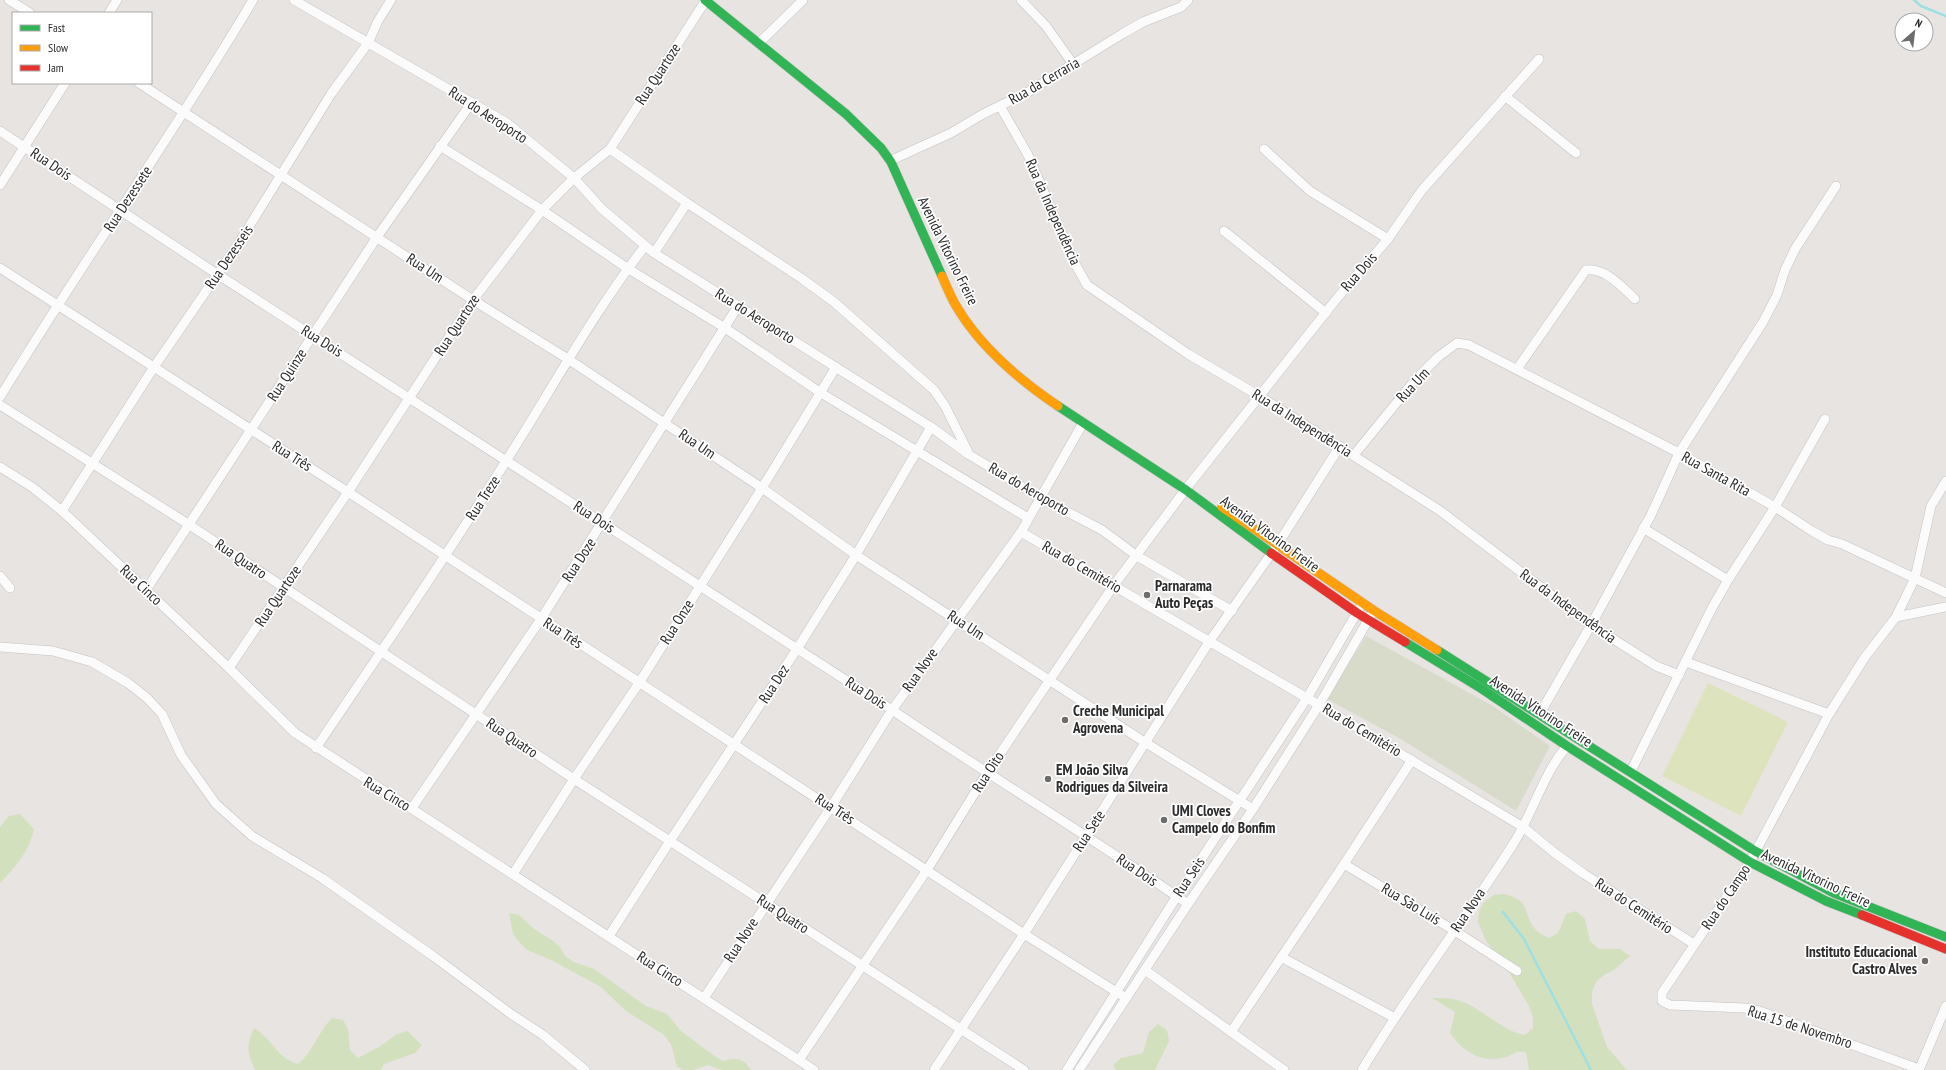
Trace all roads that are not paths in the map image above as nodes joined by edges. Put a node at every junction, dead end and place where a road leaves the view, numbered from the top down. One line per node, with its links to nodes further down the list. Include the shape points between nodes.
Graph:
1 (9, 0): 11 (street)
2 (117, 0): 12 (street)
3 (253, 0): 22 (street, Rua Dezessete)
4 (294, 0): 14 (street, Rua do Aeroporto)
5 (391, 0): 14 (street, Rua Dezesseis)
6 (705, 0): 26 (street, Rua Quartoze); 64 (street, Avenida Vitorino Freire, via 846,114 881,148 891,162 945,283 972,328 1008,368)
7 (717, 0): 13 (street, Avenida Vitorino Freire)
8 (803, 0): 13 (street)
9 (1021, 0): 16 (street, via 1046,26)
10 (1188, 0): 16 (street, Rua da Cerraria, via 1181,7 1143,22)
11 (28, 12)
12 (110, 12)
13 (763, 39): 29 (street, Avenida Vitorino Freire, via 866,124)
14 (368, 43): 20 (street, Rua do Aeroporto); 30 (street, Rua Dezesseis, via 331,94)
15 (1539, 59): 19 (street, Rua Dois)
16 (1073, 64): 21 (street, Rua da Cerraria)
17 (64, 84): 24 (street)
18 (141, 84): 22 (street, Rua Um)
19 (1505, 96): 28 (street); 39 (street, Rua Dois, via 1422,190)
20 (472, 102): 25 (street, Rua Quinze); 31 (street, Rua do Aeroporto, via 507,123)
21 (1000, 106): 29 (street, Rua da Cerraria, via 951,133); 60 (street, Rua da Independência, via 1028,155 1074,262 1087,285 1188,354)
22 (184, 112): 30 (street, Rua Um); 35 (street, Rua Dezessete)
23 (0, 131): 24 (street, Rua Dois)
24 (24, 146): 32 (street); 35 (street, Rua Dois)
25 (440, 146): 36 (street); 38 (street, Rua Quinze)
26 (610, 149): 31 (street, Rua Quartoze); 34 (street)
27 (1264, 149): 39 (street, via 1310,191)
28 (1576, 153)
29 (896, 158): 77 (street, Avenida Vitorino Freire, via 953,289 980,330 1036,383)
30 (280, 175): 38 (street, Rua Um); 44 (street, Rua Dezesseis)
31 (574, 178): 36 (street, Rua Quartoze); 40 (street, Rua do Aeroporto, via 602,209)
32 (0, 185)
33 (1836, 186): 69 (street, via 1795,249 1763,322)
34 (687, 203): 41 (street); 70 (street, via 818,290 913,370 934,390 945,406)
35 (121, 210): 44 (street, Rua Dois); 47 (street, Rua Dezessete)
36 (542, 210): 43 (street); 46 (street, Rua Quartoze)
37 (1224, 231): 49 (street)
38 (377, 237): 46 (street, Rua Um); 51 (street, Rua Quinze)
39 (1388, 239): 49 (street, Rua Dois)
40 (645, 246): 41 (street, Rua do Aeroporto); 43 (street, Rua Treze)
41 (654, 253): 48 (street, Rua do Aeroporto)
42 (0, 268): 47 (street, Rua Três)
43 (628, 268): 50 (street); 53 (street, Rua Treze)
44 (218, 274): 51 (street, Rua Dois); 54 (street, Rua Dezesseis)
45 (1635, 299): 56 (street, via 1615,280 1595,270 1586,270)
46 (473, 300): 53 (street, Rua Um); 59 (street, Rua Quartoze)
47 (57, 305): 54 (street, Rua Três); 58 (street, Rua Dezessete)
48 (738, 306): 50 (street, Rua Doze); 55 (street, Rua do Aeroporto)
49 (1326, 313): 60 (street, Rua Dois)
50 (725, 328): 57 (street); 63 (street, Rua Doze)
51 (313, 336): 59 (street, Rua Dois); 66 (street, Rua Quinze)
52 (1486, 354): 56 (street, Rua Santa Rita); 71 (street, Rua Um, via 1469,345 1453,345 1415,380)
53 (568, 359): 63 (street, Rua Um); 72 (street, Rua Treze)
54 (154, 367): 66 (street, Rua Três); 73 (street, Rua Dezesseis)
55 (836, 367): 57 (street, Rua Onze); 65 (street, Rua do Aeroporto)
56 (1517, 369): 69 (street, Rua Santa Rita)
57 (821, 393): 68 (street); 76 (street, Rua Onze)
58 (0, 397)
59 (410, 397): 72 (street, Rua Dois); 78 (street, Rua Quartoze)
60 (1260, 397): 67 (street, Rua da Independência); 77 (street, Rua Dois)
61 (0, 405): 73 (street, Rua Quatro)
62 (1825, 419): 80 (street)
63 (665, 423): 76 (street, Rua Um); 83 (street, Rua Doze)
64 (1084, 423): 77 (street, Avenida Vitorino Freire); 79 (street, Rua Nove)
65 (931, 427): 68 (street, Rua Dez); 70 (street, Rua do Aeroporto)
66 (251, 430): 78 (street, Rua Três); 84 (street, Rua Quinze)
67 (1340, 446): 71 (street, Rua da Independência); 87 (street)
68 (916, 451): 82 (street); 89 (street, Rua Dez)
69 (1679, 453): 80 (street, Rua Santa Rita); 85 (street)
70 (968, 454): 79 (street, Rua do Aeroporto)
71 (1354, 455): 110 (street, Rua da Independência, via 1439,510)
72 (507, 460): 83 (street, Rua Dois); 90 (street, Rua Treze)
73 (92, 463): 81 (street, Rua Dezesseis); 84 (street, Rua Quatro)
74 (0, 467): 81 (street, Rua Cinco, via 32,487)
75 (1946, 481): 93 (street, Rua do Campo, via 1931,506)
76 (762, 488): 89 (street, Rua Um); 96 (street, Rua Onze)
77 (1188, 488): 87 (street, Avenida Vitorino Freire); 88 (street, Avenida Vitorino Freire); 91 (street, Rua Oito)
78 (348, 492): 90 (street, Rua Três); 98 (street, Rua Quartoze)
79 (1039, 497): 82 (street, Rua Nove); 91 (street, Rua do Aeroporto, via 1102,530)
80 (1775, 507): 93 (street, Rua Santa Rita, via 1828,540); 94 (street)
81 (62, 511): 99 (street, Rua Cinco)
82 (1028, 518): 86 (street, Rua Nove)
83 (603, 523): 96 (street, Rua Dois); 107 (street, Rua Doze)
84 (188, 524): 98 (street, Rua Quatro); 99 (street, Rua Quinze)
85 (1643, 528): 94 (street); 110 (street)
86 (1021, 532): 95 (street, Rua do Cemitério); 108 (street, Rua Nove)
87 (1278, 544): 88 (street); 101 (street, Avenida Vitorino Freire)
88 (1270, 553): 104 (street, Rua Sete); 105 (street, Avenida Vitorino Freire)
89 (856, 555): 108 (street, Rua Um); 113 (street, Rua Dez)
90 (446, 556): 107 (street, Rua Três); 114 (street, Rua Treze)
91 (1137, 556): 95 (street, Rua Oito); 104 (street, Rua do Aeroporto)
92 (0, 576): 97 (street)
93 (1915, 578): 100 (street, Rua Santa Rita); 106 (street, Rua do Campo)
94 (1728, 580): 115 (street)
95 (1114, 585): 111 (street, Rua do Cemitério); 118 (street, Rua Oito)
96 (700, 586): 113 (street, Rua Dois); 119 (street, Rua Onze)
97 (10, 588)
98 (284, 588): 114 (street, Rua Quatro); 116 (street, Rua Quartoze)
99 (146, 590): 116 (street, Rua Cinco)
100 (1946, 593)
101 (1363, 603): 103 (street, Avenida Vitorino Freire); 105 (street, Rua Seis)
102 (1946, 607): 106 (street)
103 (1373, 610): 109 (street); 124 (street, Avenida Vitorino Freire)
104 (1232, 611): 111 (street, Rua Sete)
105 (1357, 613): 109 (street, Avenida Vitorino Freire); 120 (street, Rua Seis)
106 (1896, 617): 125 (street, Rua do Campo, via 1865,657)
107 (541, 619): 119 (street, Rua Três); 123 (street, Rua Doze)
108 (956, 619): 118 (street, Rua Um); 122 (street, Rua Nove)
109 (1368, 620): 121 (street); 128 (street, Avenida Vitorino Freire, via 1482,689)
110 (1591, 625): 117 (street, Rua da Independência, via 1656,666); 124 (street)
111 (1210, 642): 120 (street, Rua do Cemitério); 126 (street, Rua Sete)
112 (0, 647): 171 (street, via 53,652 92,662 128,683 162,714 182,755 216,804 252,836 322,878 543,1035)
113 (797, 649): 122 (street, Rua Dois); 127 (street, Rua Dez)
114 (382, 652): 123 (street, Rua Quatro); 129 (street, Rua Treze)
115 (1686, 662): 117 (street); 125 (street)
116 (229, 668): 129 (street, Rua Cinco, via 284,724)
117 (1679, 675): 131 (street)
118 (1049, 679): 126 (street, Rua Um); 132 (street, Rua Oito)
119 (639, 683): 127 (street, Rua Três); 133 (street, Rua Onze)
120 (1307, 698): 121 (street, Rua do Cemitério); 134 (street, Rua Seis)
121 (1319, 704): 130 (street, Rua do Cemitério); 137 (street)
122 (892, 710): 132 (street, Rua Dois); 135 (street, Rua Nove)
123 (477, 714): 133 (street, Rua Quatro); 136 (street, Rua Doze)
124 (1539, 714): 131 (street, Avenida Vitorino Freire)
125 (1829, 714): 141 (street, Rua do Campo)
126 (1146, 743): 134 (street, Rua Um); 139 (street, Rua Sete)
127 (734, 745): 135 (street, Rua Três); 140 (street, Rua Dez)
128 (1566, 746): 138 (street, Rua Nova, via 1552,765); 142 (street, Avenida Vitorino Freire)
129 (316, 748): 136 (street, Rua Cinco)
130 (1412, 760): 138 (street, Rua do Cemitério); 143 (street)
131 (1631, 771): 141 (street, Avenida Vitorino Freire)
132 (987, 773): 139 (street, Rua Dois); 144 (street, Rua Oito)
133 (574, 779): 140 (street, Rua Quatro); 145 (street, Rua Onze)
134 (1240, 801): 137 (street, Rua Um); 146 (street, Rua Seis)
135 (831, 806): 144 (street, Rua Três); 147 (street, Rua Nove)
136 (412, 808): 145 (street, Rua Cinco)
137 (1252, 809): 148 (street)
138 (1523, 827): 151 (street, Rua Nova); 155 (street, Rua do Cemitério, via 1584,874)
139 (1085, 836): 146 (street, Rua Dois); 152 (street, Rua Sete)
140 (670, 841): 147 (street, Rua Quatro); 153 (street, Rua Dez)
141 (1755, 851): 142 (street, Rua do Campo); 149 (street, Avenida Vitorino Freire, via 1834,893)
142 (1750, 862): 150 (street, Avenida Vitorino Freire, via 1826,901); 155 (street, Rua do Campo)
143 (1344, 864): 151 (street, Rua São Luís); 157 (street)
144 (926, 870): 152 (street, Rua Três); 158 (street, Rua Oito)
145 (513, 874): 153 (street, Rua Cinco)
146 (1177, 896): 148 (street, Rua Dois); 161 (street, Rua Seis)
147 (766, 903): 158 (street, Rua Quatro); 163 (street, Rua Nove)
148 (1188, 904): 159 (street)
149 (1891, 916): 150 (street); 154 (street, Avenida Vitorino Freire)
150 (1888, 926): 156 (street, Avenida Vitorino Freire)
151 (1455, 931): 160 (street, Rua São Luís); 166 (street, Rua Nova)
152 (1024, 934): 161 (street, Rua Três); 167 (street, Rua Sete)
153 (610, 936): 163 (street, Rua Cinco)
154 (1946, 937)
155 (1694, 944): 162 (street, Rua do Campo)
156 (1946, 949)
157 (1281, 957): 166 (street); 168 (street)
158 (862, 965): 167 (street, Rua Quatro); 169 (street, Rua Oito)
159 (1145, 970): 164 (street); 168 (street)
160 (1517, 972)
161 (1116, 992): 164 (street, Rua Três); 175 (street, Rua Seis)
162 (1662, 993): 170 (street, Rua 15 de Novembro, via 1662,1001 1670,1005 1745,1008 1773,1015)
163 (704, 998): 169 (street, Rua Cinco)
164 (1126, 998): 176 (street)
165 (1946, 1006): 170 (street)
166 (1393, 1017): 178 (street, Rua Nova)
167 (960, 1029): 173 (street, Rua Sete); 174 (street, Rua Quatro)
168 (1231, 1032): 177 (street)
169 (799, 1060): 172 (street, Rua Cinco)
170 (1919, 1069)
171 (585, 1070)
172 (814, 1070)
173 (934, 1070)
174 (1024, 1070)
175 (1067, 1070)
176 (1080, 1070)
177 (1284, 1070)
178 (1362, 1070)

